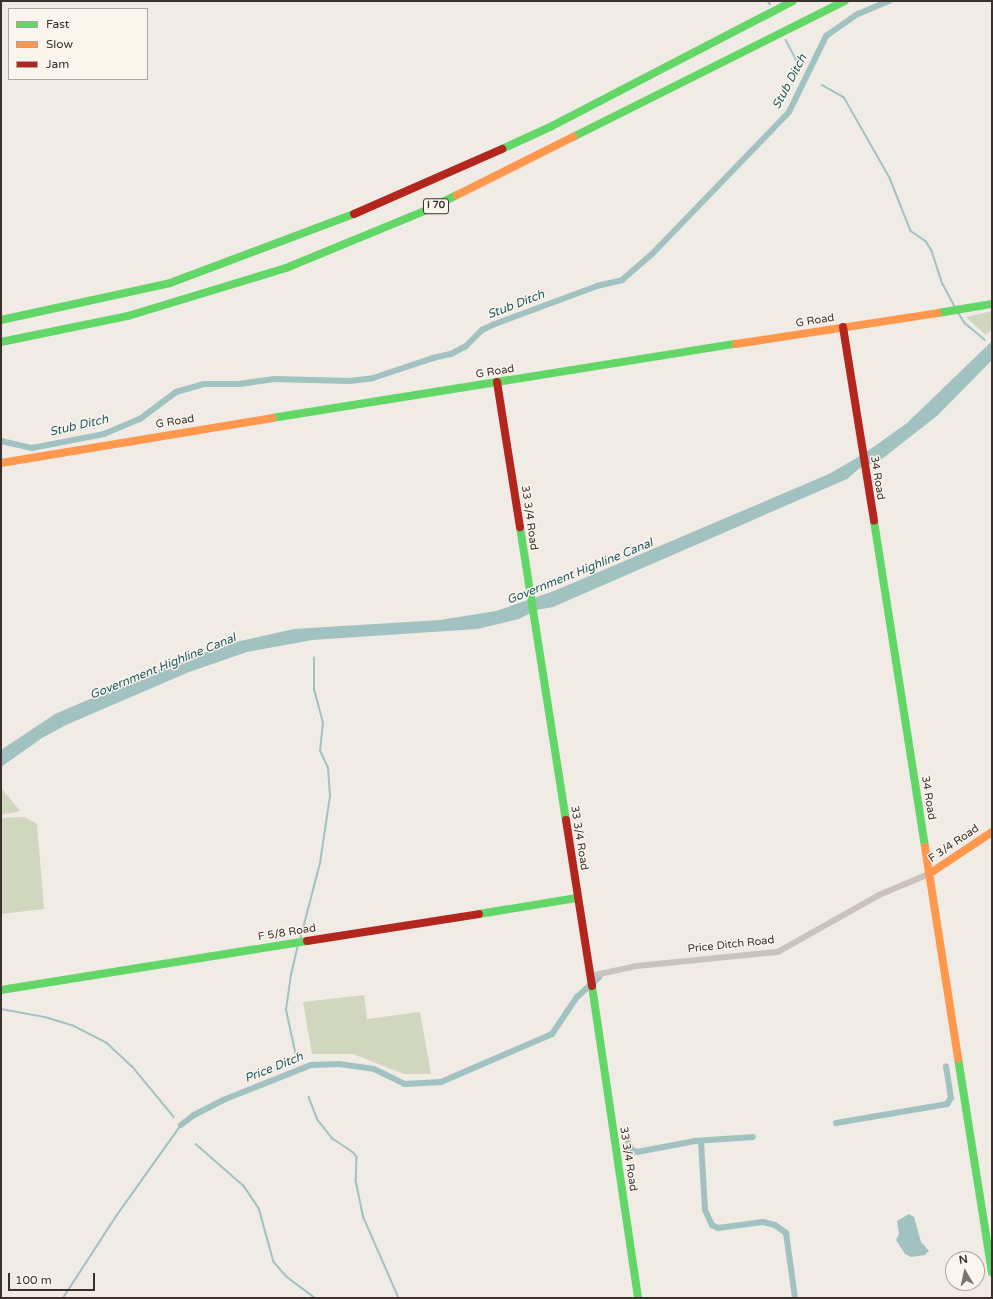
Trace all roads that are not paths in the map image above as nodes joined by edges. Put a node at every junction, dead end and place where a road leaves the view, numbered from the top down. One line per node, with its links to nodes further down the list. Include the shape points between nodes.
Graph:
1 (793, 1): 4 (main road, I 70, via 552,126 371,208 170,283)
2 (845, 1): 6 (main road, I 70, via 427,210 335,249 286,268 179,302 128,316)
3 (992, 304): 5 (main road, G Road)
4 (1, 320)
5 (844, 328): 7 (main road, G Road); 10 (main road, 34 Road)
6 (1, 342)
7 (497, 382): 8 (main road, G Road); 11 (main road, 33 3/4 Road)
8 (1, 463)
9 (992, 832): 10 (main road, F 3/4 Road)
10 (929, 874): 12 (street, Price Ditch Road, via 879,895 778,952 637,966); 14 (main road, 34 Road)
11 (577, 898): 12 (main road, 33 3/4 Road); 13 (main road, F 5/8 Road)
12 (590, 976): 15 (main road, 33 3/4 Road)
13 (1, 990)
14 (992, 1272)
15 (638, 1298)

